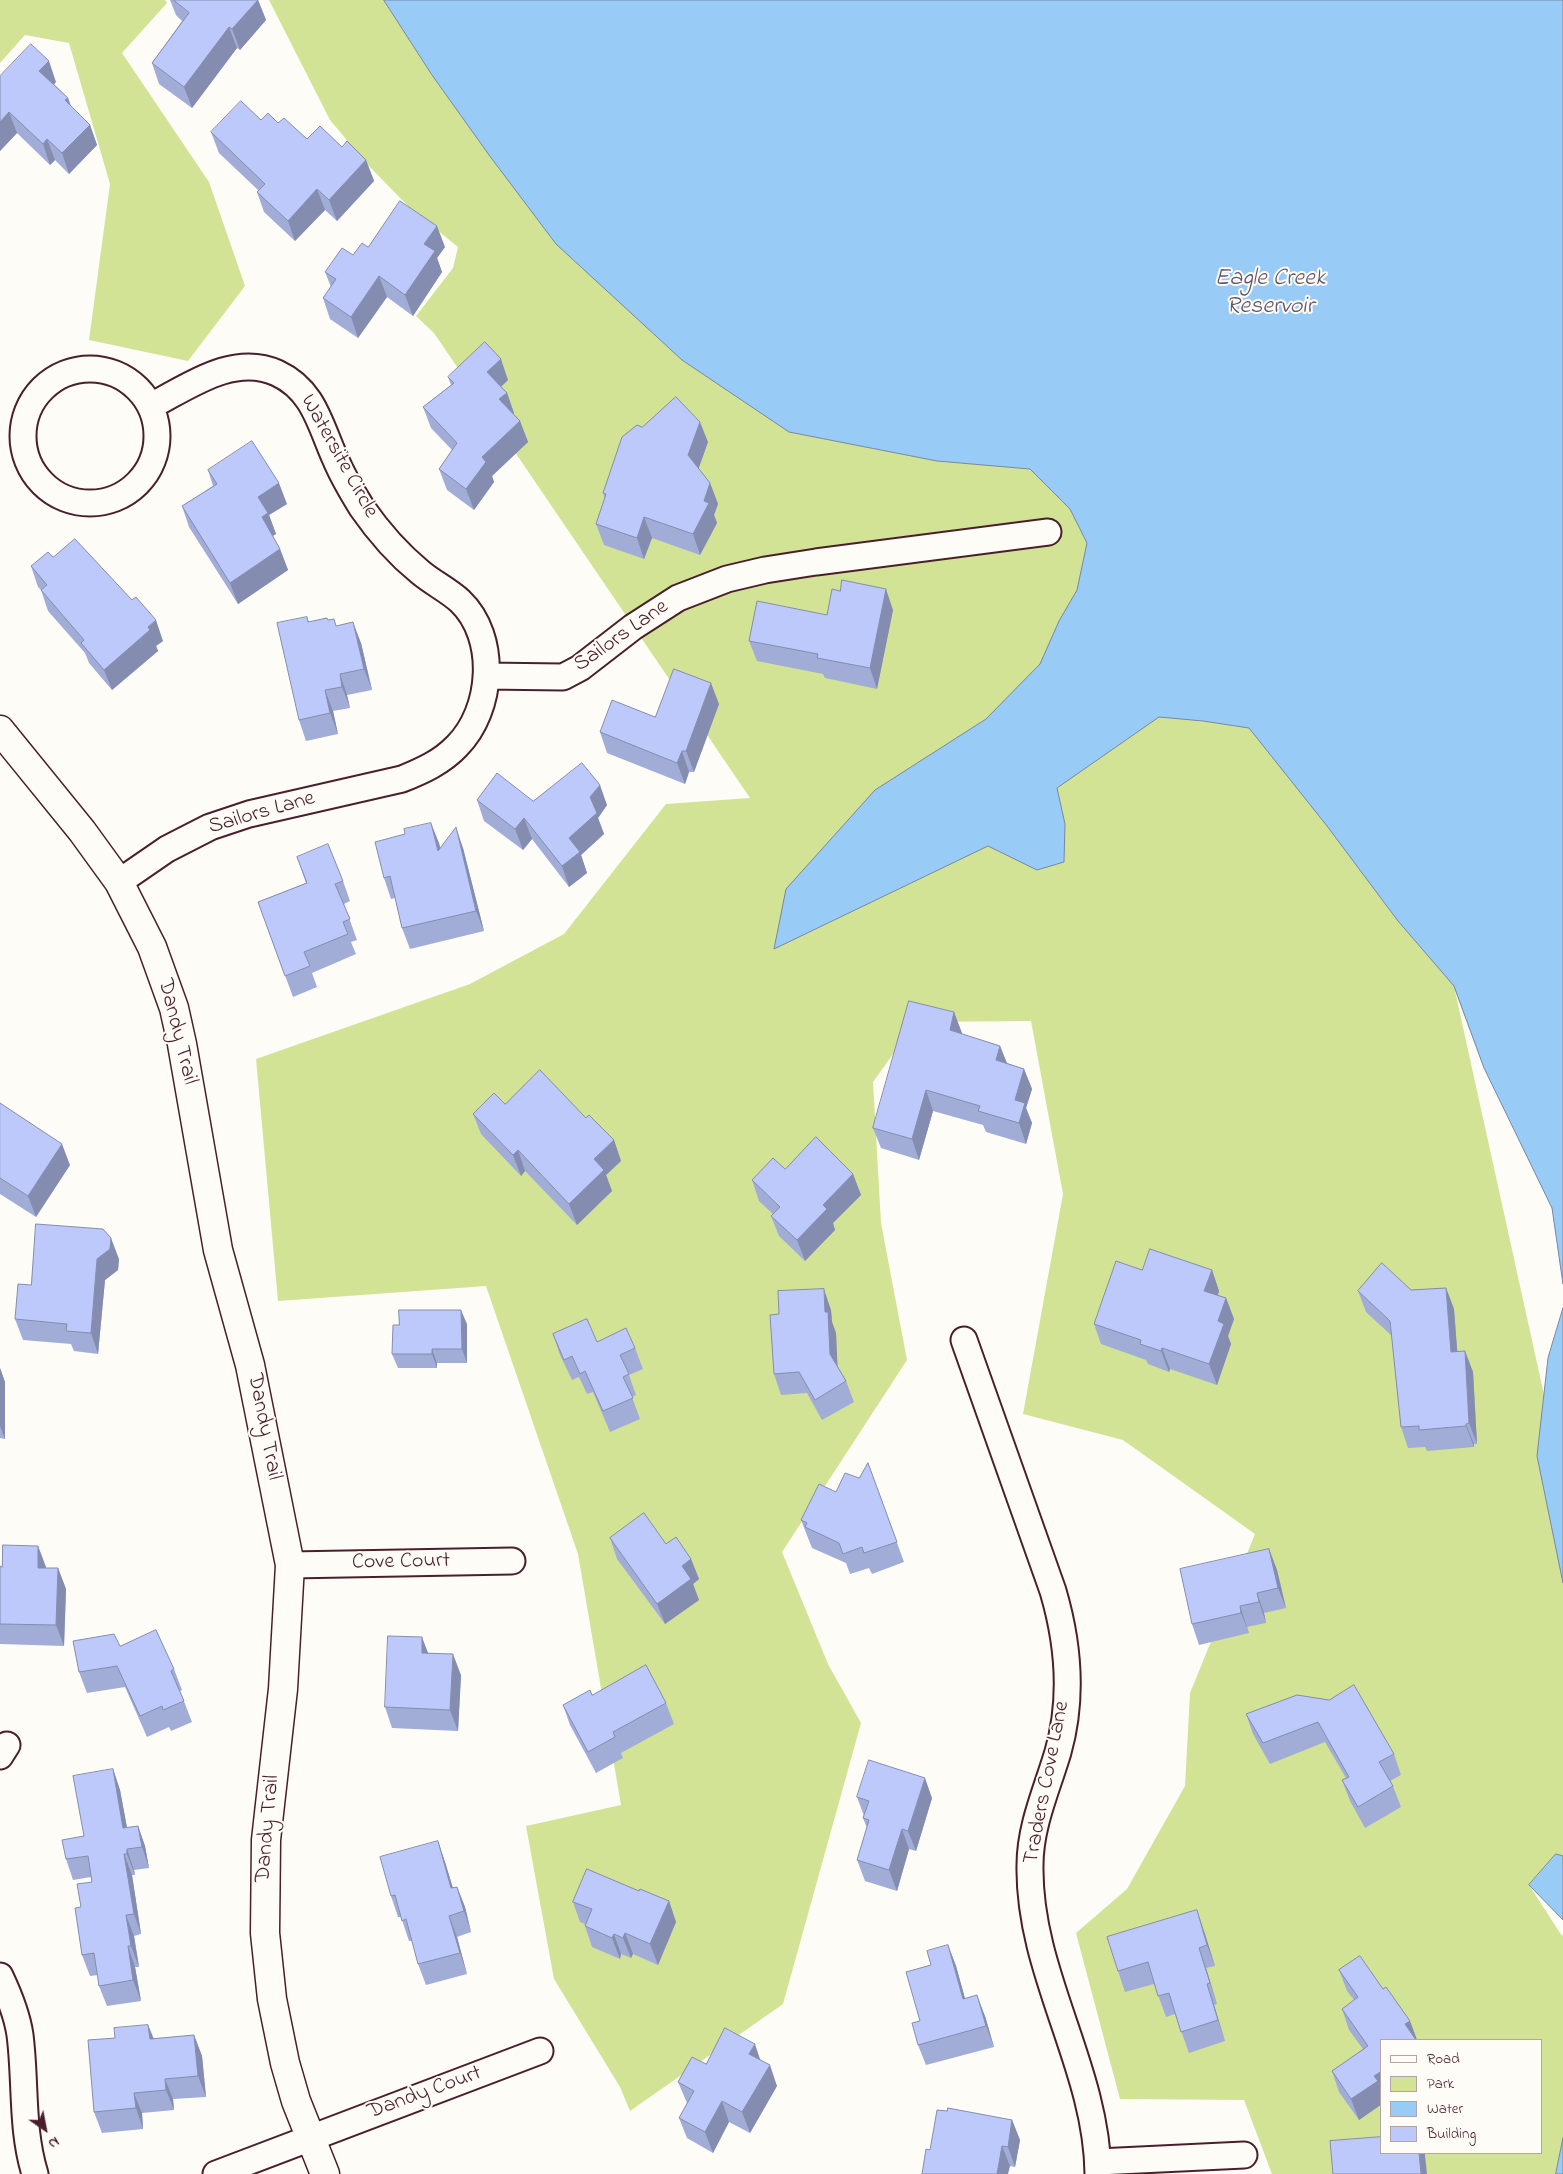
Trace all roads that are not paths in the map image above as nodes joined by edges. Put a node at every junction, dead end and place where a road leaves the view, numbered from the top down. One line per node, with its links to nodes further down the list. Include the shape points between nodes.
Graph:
1 (150, 406): 1 (street, via 157,426 154,457 145,476 121,496 91,504 71,501 44,485 31,469 24,450 25,419 33,400 56,379 75,371 106,371 136,387); 3 (street, Watersite Circle, via 224,370 264,369 277,373 300,389 316,409 335,459 368,516 412,565 461,602 470,615 483,642)
2 (1048, 532): 3 (street, Sailors Lane, via 816,562 727,579 678,598 563,677)
3 (486, 676): 5 (street, Sailors Lane, via 478,713 466,736 426,769 402,779 249,814 210,827 167,849)
4 (0, 730): 5 (street, Dandy Trail)
5 (119, 882): 8 (street, Dandy Trail, via 152,946 174,1008 218,1250 250,1364)
6 (964, 1340): 13 (street, Traders Cove Lane, via 1053,1591 1063,1632 1065,1713 1034,1834 1030,1864 1031,1895 1038,1938 1092,2114)
7 (512, 1561): 8 (street, Cove Court)
8 (290, 1565): 11 (street, Dandy Trail, via 283,1689 266,1840 264,1907 272,1999 288,2076)
9 (0, 1976): 15 (street, via 13,2004 20,2035 26,2126)
10 (540, 2051): 11 (street, Dandy Court)
11 (309, 2137): 14 (street, Dandy Trail); 16 (street, Dandy Court)
12 (1244, 2155): 13 (street)
13 (1098, 2168)
14 (321, 2173)
15 (36, 2174)
16 (216, 2174)

